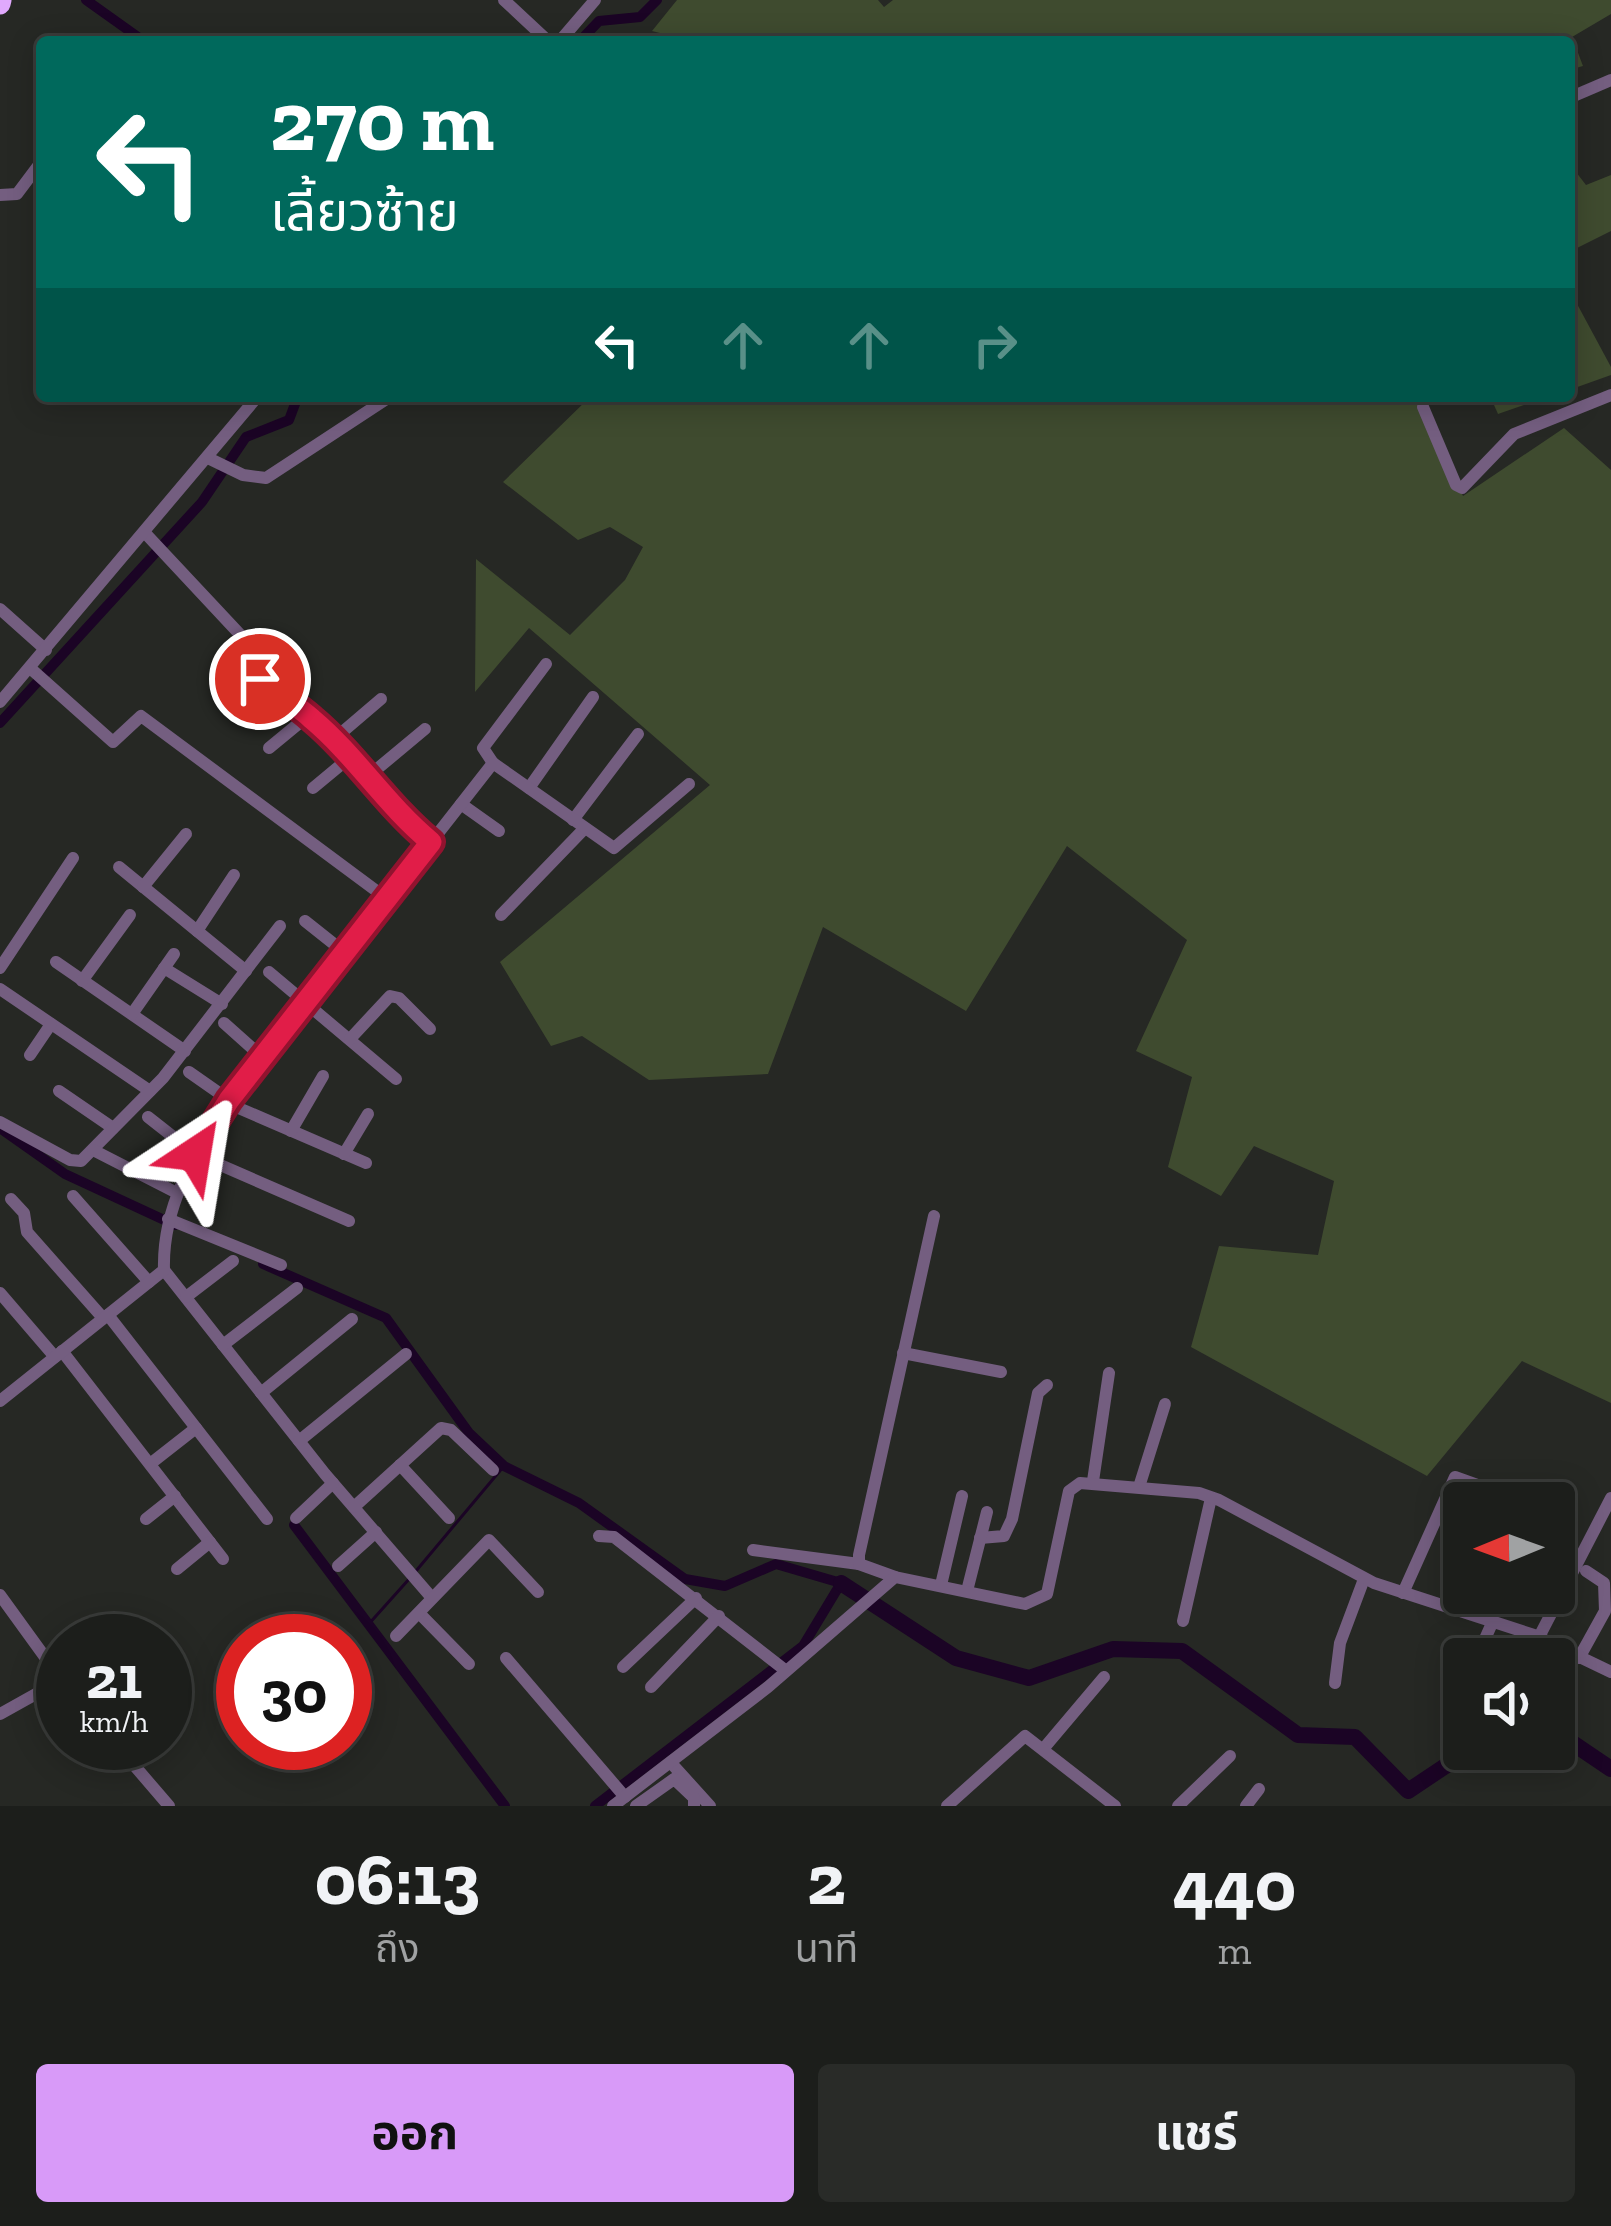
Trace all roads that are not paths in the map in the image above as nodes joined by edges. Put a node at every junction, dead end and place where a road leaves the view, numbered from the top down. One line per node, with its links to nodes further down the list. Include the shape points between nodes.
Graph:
1 (504, 0): 3 (street)
2 (595, 0): 4 (street)
3 (552, 36)
4 (563, 36)
5 (1611, 80): 6 (street)
6 (1575, 95)
7 (36, 169): 8 (street, via 17,194)
8 (0, 195)
9 (1611, 395): 12 (street, via 1514,434 1462,488)
10 (253, 402): 13 (street)
11 (382, 402): 13 (street, via 266,478)
12 (1423, 407)
13 (210, 459): 14 (street)
14 (154, 544): 16 (street); 21 (street, via 290,688)
15 (0, 609): 16 (street)
16 (46, 650): 18 (street)
17 (546, 664): 30 (street, via 483,748)
18 (39, 676): 23 (street); 44 (street, via 113,742 141,716)
19 (260, 679): 21 (street)
20 (592, 697): 34 (street)
21 (281, 699): 24 (street)
22 (381, 699): 27 (street)
23 (0, 702)
24 (309, 715): 27 (street); 28 (street)
25 (425, 729): 31 (street)
26 (638, 734): 36 (street)
27 (333, 740): 29 (street)
28 (269, 748)
29 (348, 759): 31 (street); 33 (street)
30 (490, 767): 34 (street); 35 (street)
31 (364, 778): 39 (street)
32 (689, 784): 36 (street, via 618,848)
33 (314, 788)
34 (530, 788): 36 (street)
35 (461, 804): 37 (street); 39 (street)
36 (579, 824): 46 (street)
37 (499, 831)
38 (186, 834): 43 (street)
39 (431, 842): 44 (street)
40 (73, 858): 53 (street)
41 (119, 867): 43 (street)
42 (235, 875): 49 (street)
43 (143, 887): 49 (street)
44 (386, 898): 50 (street)
45 (130, 915): 57 (street)
46 (501, 915)
47 (305, 922): 50 (street)
48 (280, 926): 55 (street)
49 (197, 931): 55 (street)
50 (344, 952): 59 (street)
51 (174, 954): 54 (street)
52 (56, 962): 57 (street)
53 (0, 968)
54 (164, 968): 60 (street); 61 (street)
55 (247, 971): 60 (street)
56 (269, 972): 59 (street)
57 (82, 981): 61 (street)
58 (0, 989): 63 (street)
59 (306, 1001): 65 (street); 68 (street)
60 (222, 1004): 66 (street)
61 (132, 1014): 66 (street)
62 (224, 1023): 68 (street)
63 (51, 1024): 67 (street); 73 (street)
64 (430, 1029): 65 (street, via 390,996)
65 (350, 1039): 71 (street)
66 (185, 1051): 73 (street)
67 (30, 1054)
68 (262, 1058): 74 (street)
69 (189, 1072): 74 (street)
70 (323, 1076): 79 (street)
71 (396, 1079)
72 (59, 1091): 78 (street)
73 (151, 1091): 78 (street)
74 (228, 1102): 79 (street); 81 (street)
75 (368, 1114): 82 (street)
76 (148, 1118): 81 (street)
77 (0, 1122): 80 (street, via 74,1162)
78 (113, 1129): 80 (street)
79 (291, 1131): 82 (street)
80 (93, 1150): 84 (street)
81 (195, 1154): 84 (street); 89 (street)
82 (344, 1154): 83 (street)
83 (366, 1163)
84 (177, 1193): 88 (street)
85 (73, 1196): 93 (street)
86 (11, 1199): 97 (street, via 27,1232)
87 (934, 1216): 102 (street)
88 (168, 1221): 91 (street); 92 (street)
89 (350, 1221)
90 (233, 1261): 96 (street)
91 (281, 1265)
92 (164, 1270): 93 (street); 96 (street)
93 (149, 1282): 97 (street)
94 (297, 1288): 99 (street)
95 (0, 1293): 100 (street)
96 (186, 1297): 99 (street)
97 (105, 1317): 100 (street); 109 (street)
98 (352, 1319): 106 (street)
99 (223, 1345): 106 (street)
100 (58, 1354): 107 (street); 111 (street)
101 (406, 1354): 110 (street)
102 (903, 1354): 103 (street); 134 (street)
103 (1001, 1372)
104 (1109, 1372): 114 (street)
105 (1047, 1385): 130 (street, via 1038,1393 1012,1519 1004,1536)
106 (261, 1393): 110 (street)
107 (2, 1395)
108 (1165, 1404): 116 (street)
109 (196, 1428): 111 (street); 126 (street)
110 (299, 1441): 115 (street)
111 (150, 1464): 117 (street)
112 (400, 1465): 113 (street, via 444,1428); 122 (street); 124 (street)
113 (493, 1470)
114 (1093, 1481): 116 (street); 141 (street, via 1069,1491 1047,1594 1025,1604)
115 (332, 1483): 122 (street); 125 (street)
116 (1139, 1487): 119 (street)
117 (175, 1496): 127 (street); 131 (street)
118 (962, 1496): 140 (street)
119 (1211, 1498): 138 (street); 151 (street)
120 (1611, 1498): 153 (street)
121 (1443, 1503): 143 (street)
122 (354, 1507): 128 (street)
123 (987, 1512): 130 (street)
124 (449, 1517)
125 (296, 1518)
126 (267, 1519)
127 (146, 1520)
128 (376, 1532): 135 (street); 145 (street)
129 (599, 1536): 146 (street, via 614,1537)
130 (980, 1538): 141 (street)
131 (210, 1542): 133 (street); 136 (street)
132 (753, 1550): 134 (street)
133 (224, 1558)
134 (859, 1564): 139 (street)
135 (338, 1566)
136 (177, 1569)
137 (1586, 1571): 157 (street, via 1604,1583 1606,1606)
138 (1369, 1581): 143 (street); 163 (street, via 1340,1643)
139 (890, 1582): 140 (street); 159 (street)
140 (941, 1585): 141 (street)
141 (968, 1591)
142 (538, 1592): 145 (street, via 489,1540)
143 (1402, 1593): 150 (street)
144 (0, 1595): 155 (street)
145 (432, 1598): 147 (street)
146 (696, 1598): 149 (street); 160 (street)
147 (418, 1613): 152 (street); 158 (street)
148 (1491, 1614): 150 (street)
149 (719, 1616): 159 (street); 164 (street)
150 (1489, 1619): 153 (street); 154 (street)
151 (1183, 1621)
152 (396, 1636)
153 (1539, 1637): 157 (street)
154 (1483, 1638)
155 (36, 1645)
156 (506, 1658): 172 (street)
157 (1579, 1658): 161 (street)
158 (469, 1664)
159 (780, 1665): 169 (street)
160 (623, 1667)
161 (1611, 1672)
162 (1104, 1677): 167 (street)
163 (1335, 1683)
164 (651, 1687)
165 (36, 1695): 166 (street)
166 (0, 1714)
167 (1043, 1748): 176 (street, via 1019,1738); 177 (street)
168 (1230, 1756): 178 (street)
169 (672, 1764): 172 (street); 175 (street)
170 (138, 1770): 173 (street)
171 (1259, 1789): 179 (street)
172 (621, 1796): 174 (street, via 674,1779)
173 (169, 1806)
174 (694, 1806)
175 (710, 1806)
176 (947, 1806)
177 (1114, 1806)
178 (1178, 1806)
179 (1246, 1806)

